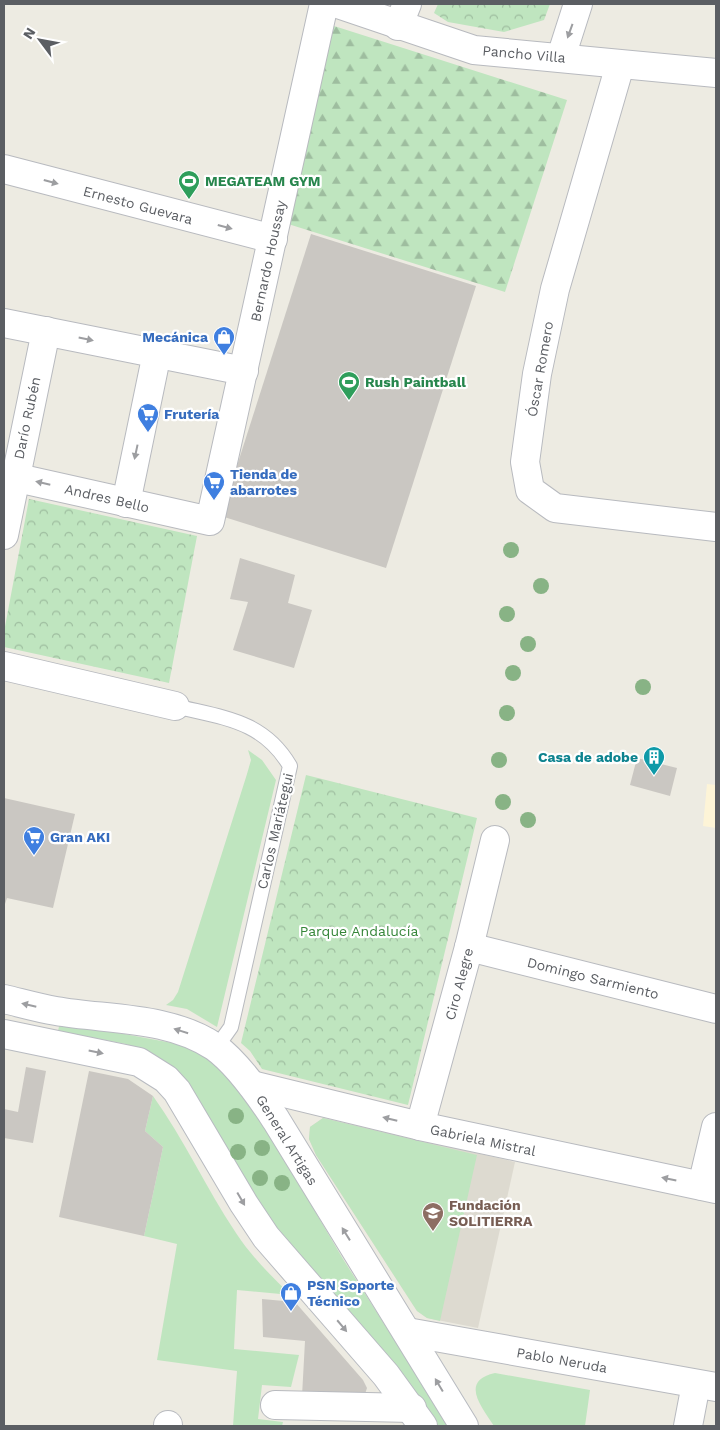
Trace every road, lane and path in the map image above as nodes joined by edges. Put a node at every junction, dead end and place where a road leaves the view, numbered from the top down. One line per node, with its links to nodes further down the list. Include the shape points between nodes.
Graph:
1 (324, 4): 9 (street, Bernardo Houssay)
2 (338, 4): 4 (street, Pancho Villa)
3 (578, 4): 5 (street, one-way to 5)
4 (402, 15): 5 (street, Pancho Villa, via 474,50)
5 (561, 57): 6 (street, Pancho Villa)
6 (620, 65): 7 (street, Pancho Villa); 17 (street, Óscar Romero, via 555,289 537,374 525,462 530,490 555,508)
7 (716, 73)
8 (4, 169): 9 (street, Ernesto Guevara, one-way to 9)
9 (273, 239): 13 (street, Bernardo Houssay)
10 (4, 323): 11 (street)
11 (46, 330): 12 (street, one-way to 12); 14 (street, Darío Rubén)
12 (157, 353): 13 (street); 15 (street, one-way to 15)
13 (244, 371): 16 (street, Bernardo Houssay)
14 (9, 476): 15 (street, Andres Bello, one-way to 14); 18 (street, Darío Rubén)
15 (126, 503): 16 (street, Andres Bello)
16 (210, 521)
17 (716, 527)
18 (4, 535)
19 (4, 666): 20 (street, Carlos Mariátegui)
20 (176, 706): 28 (lane, Carlos Mariátegui, via 259,731 282,752 290,766 231,1027)
21 (495, 840): 22 (street, Ciro Alegre)
22 (469, 947): 24 (street, Domingo Sarmiento); 30 (street, Ciro Alegre)
23 (4, 999): 25 (street, General Artigas, one-way to 23)
24 (716, 1009)
25 (55, 1011): 27 (street); 28 (street, General Artigas, one-way to 25, via 194,1035 165,1026)
26 (4, 1034): 27 (street)
27 (48, 1042): 36 (street, one-way to 36, via 139,1062 166,1079 177,1091 266,1237)
28 (216, 1048): 29 (street, General Artigas)
29 (252, 1085): 30 (street, Gabriela Mistral, one-way to 29); 33 (street, General Artigas, one-way to 29)
30 (420, 1126): 32 (street, Gabriela Mistral, one-way to 30)
31 (716, 1127): 32 (street)
32 (709, 1187)
33 (407, 1332): 34 (street, Pablo Neruda); 37 (street, General Artigas, one-way to 33)
34 (706, 1386): 38 (street)
35 (275, 1405): 36 (street)
36 (417, 1417)
37 (464, 1426)
38 (688, 1426)

